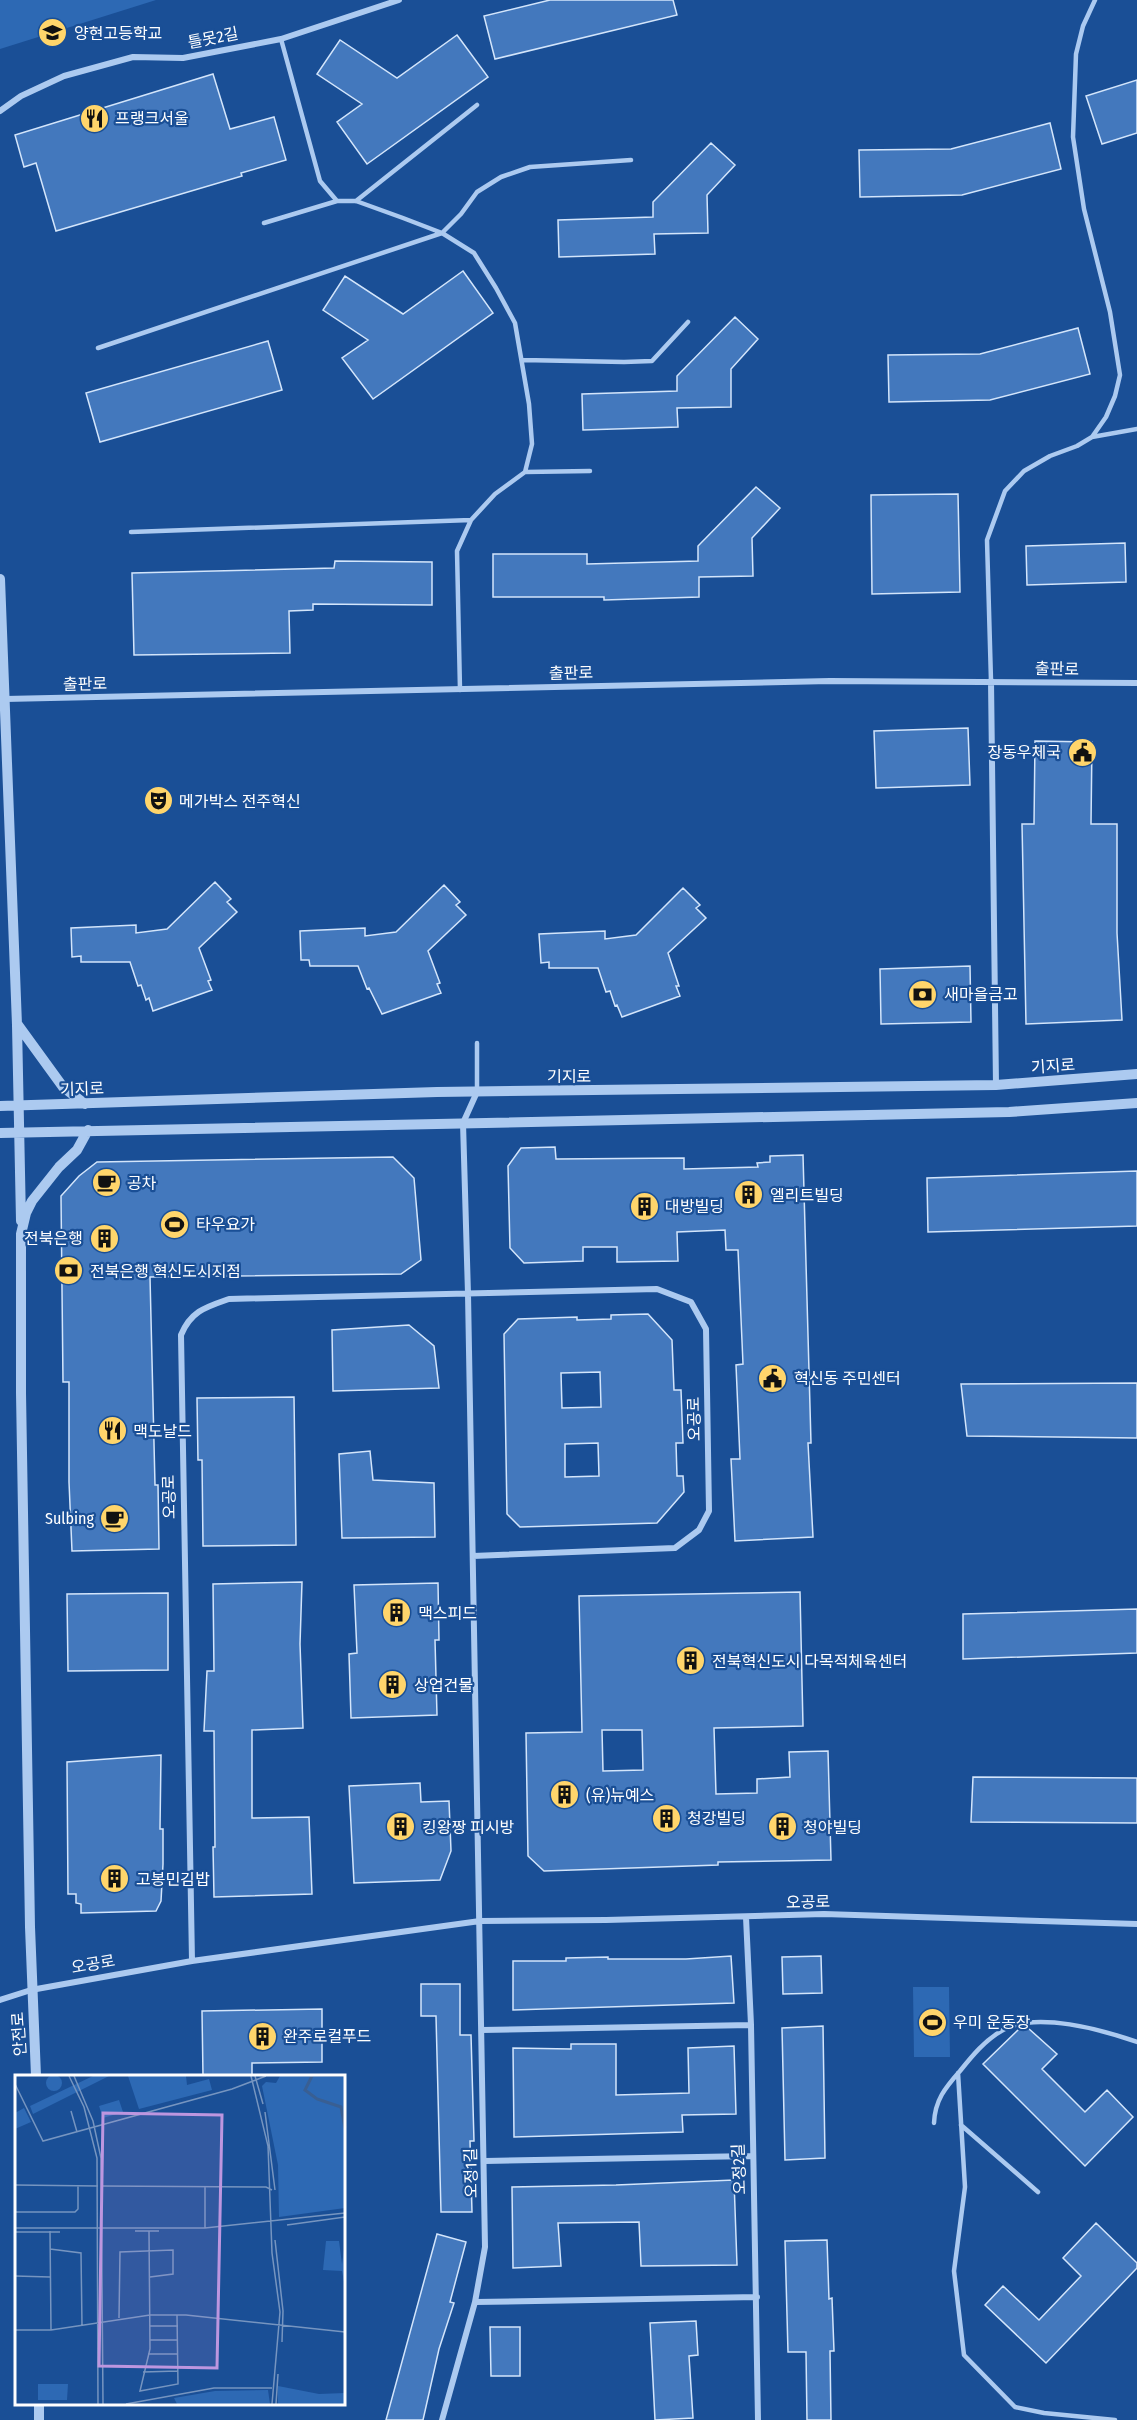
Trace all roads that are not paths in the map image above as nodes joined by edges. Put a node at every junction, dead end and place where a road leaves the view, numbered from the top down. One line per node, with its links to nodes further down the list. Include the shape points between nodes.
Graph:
1 (399, 0): 3 (street, 틀못2길)
2 (1095, 0): 15 (lane, via 1076,54 1073,137 1082,200 1110,312 1120,375 1106,417)
3 (281, 39): 5 (street, 틀못2길, via 183,58 133,57 64,76 21,96); 7 (lane, via 320,181)
4 (477, 105): 8 (lane)
5 (0, 111)
6 (631, 160): 10 (lane, via 530,167 501,177 477,192)
7 (337, 201): 8 (lane); 9 (lane)
8 (356, 201): 10 (lane)
9 (264, 223)
10 (442, 233): 12 (lane); 13 (lane, via 474,253 515,323)
11 (688, 322): 13 (lane, via 652,361)
12 (98, 348)
13 (523, 360): 17 (lane, via 532,444)
14 (1137, 429): 15 (lane)
15 (1092, 437): 21 (lane, via 1024,471 1005,491 987,540)
16 (590, 471): 17 (lane)
17 (525, 472): 18 (lane, via 495,494)
18 (471, 520): 19 (lane); 23 (lane, via 457,552)
19 (131, 532)
20 (0, 579): 24 (street)
21 (991, 681): 22 (street, 출판로); 23 (street, 출판로); 28 (street)
22 (1137, 683)
23 (460, 690): 24 (street, 출판로)
24 (5, 699): 25 (street)
25 (17, 1025): 31 (street, via 63,1087); 32 (street)
26 (477, 1042): 29 (lane)
27 (1137, 1074): 28 (street, 기지로)
28 (996, 1085): 29 (street, 기지로)
29 (477, 1092): 31 (street, 기지로); 34 (street)
30 (1137, 1103): 34 (street, via 1010,1112)
31 (85, 1104): 32 (street, 기지로)
32 (19, 1105): 33 (street, 기지로); 37 (street)
33 (0, 1106)
34 (463, 1123): 35 (street); 39 (street)
35 (88, 1130): 37 (street); 38 (street, via 32,1201)
36 (0, 1133): 37 (street)
37 (20, 1133): 38 (street)
38 (21, 1234): 45 (street, 안전로)
39 (468, 1294): 40 (street); 40 (street, 오공로, via 657,1289 691,1302 706,1329 709,1511 699,1530 675,1548); 44 (street, 오공로, via 229,1299 201,1308 185,1325 181,1335)
40 (473, 1556): 42 (street)
41 (746, 1917): 42 (street, 오공로); 43 (street, 오공로, via 841,1914); 47 (street, 오정2길)
42 (480, 1921): 44 (street, 오공로); 48 (street, 오정1길)
43 (1137, 1924)
44 (192, 1961): 45 (street, 오공로)
45 (31, 1990): 46 (street, 오공로); 51 (street, 안전로)
46 (0, 2000)
47 (751, 2025): 48 (street); 54 (street, 오정2길)
48 (482, 2030): 55 (street, 오정1길)
49 (1137, 2042): 50 (lane, via 1100,2029 1028,2021 1003,2030 975,2052)
50 (958, 2073): 52 (lane, via 939,2097); 53 (lane)
51 (36, 2075)
52 (934, 2123)
53 (961, 2125): 56 (lane); 61 (lane, via 965,2187 954,2271 964,2355 1015,2407)
54 (752, 2156): 55 (street); 57 (street, 오정2길)
55 (485, 2161): 58 (street, 오정1길, via 485,2247)
56 (1038, 2192)
57 (757, 2297): 58 (street); 60 (street, 오정2길)
58 (475, 2302): 59 (street, 오정1길)
59 (442, 2420)
60 (759, 2420)
61 (1114, 2420)

